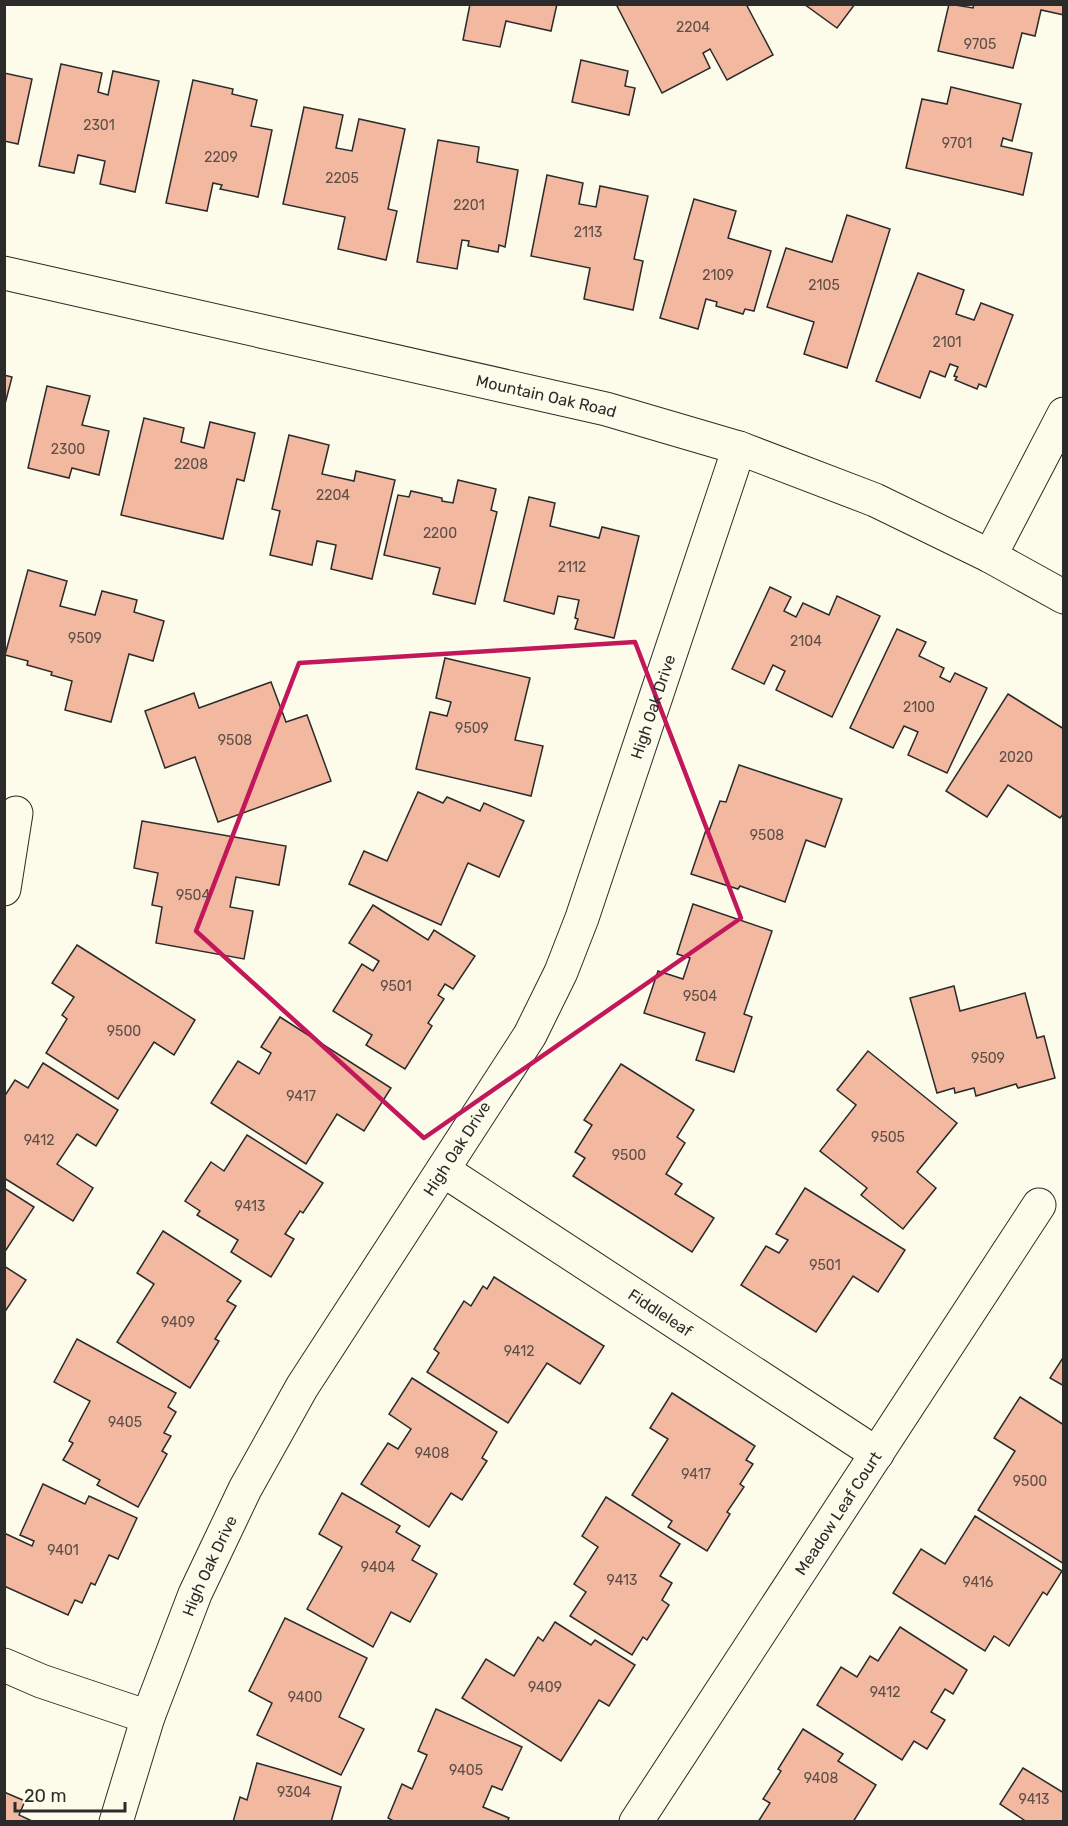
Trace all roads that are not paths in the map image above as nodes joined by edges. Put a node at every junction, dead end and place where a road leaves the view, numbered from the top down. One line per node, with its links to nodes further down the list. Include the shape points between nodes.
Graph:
1 (4, 273): 3 (street, Mountain Oak Road, via 606,410)
2 (1064, 414): 4 (street)
3 (739, 448): 4 (street, Mountain Oak Road, via 875,500); 8 (street, High Oak Drive, via 561,972 530,1035)
4 (990, 556): 5 (street, Mountain Oak Road)
5 (1064, 597)
6 (16, 813): 7 (street)
7 (4, 889)
8 (443, 1170): 10 (street, Fiddleleaf); 12 (street, High Oak Drive, via 302,1387 245,1489 195,1594)
9 (1039, 1205): 10 (street, Meadow Leaf Court)
10 (877, 1454): 14 (street, Meadow Leaf Court)
11 (4, 1665): 12 (street)
12 (148, 1717): 13 (street, High Oak Drive)
13 (116, 1821)
14 (636, 1821)

